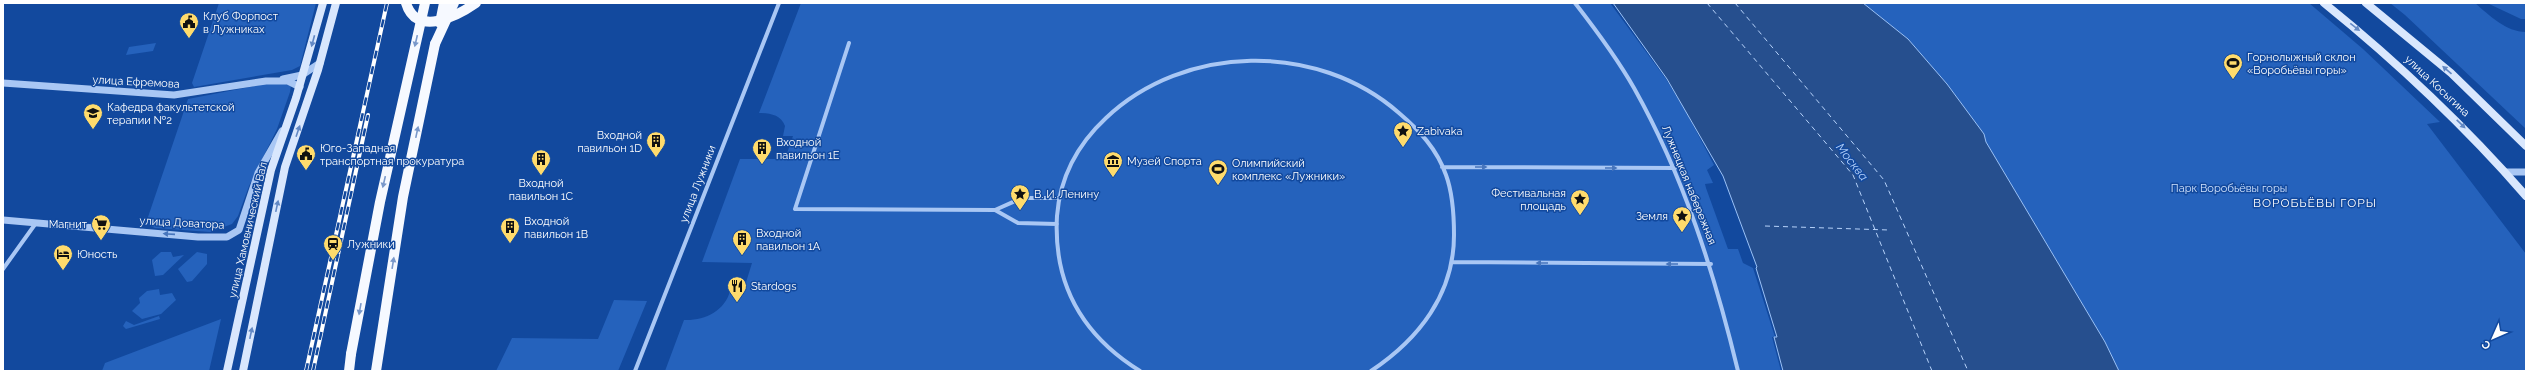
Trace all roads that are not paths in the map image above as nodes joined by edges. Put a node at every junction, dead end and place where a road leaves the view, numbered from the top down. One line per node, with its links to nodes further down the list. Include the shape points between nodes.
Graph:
1 (323, 3): 15 (main road, улица Хамовнический Вал, one-way to 15)
2 (336, 3): 14 (main road, улица Хамовнический Вал)
3 (406, 3): 7 (main road, via 406,12 419,22 430,22 459,14)
4 (424, 3): 36 (main road, one-way to 36, bridge, via 380,202)
5 (444, 3): 13 (main road, bridge)
6 (454, 3): 13 (main road, bridge)
7 (476, 3)
8 (779, 3): 42 (street, улица Лужники)
9 (1575, 3): 24 (street, Лужнецкая набережная, via 1607,45 1636,91)
10 (2324, 3): 25 (main road, улица Косыгина, one-way to 25, via 2404,70 2475,138)
11 (2366, 3): 22 (main road, улица Косыгина, one-way to 11, via 2451,73)
12 (849, 43): 29 (street, via 795,209)
13 (435, 44): 41 (main road, one-way to 13, via 403,197)
14 (320, 63): 15 (street, улица Ефремова); 38 (main road, улица Хамовнический Вал, one-way to 14, via 285,167)
15 (305, 71): 16 (street, улица Ефремова); 17 (street, улица Ефремова); 19 (main road, улица Хамовнический Вал)
16 (266, 81): 17 (street, улица Ефремова); 18 (street, улица Ефремова, via 174,95)
17 (275, 81): 19 (street, улица Ефремова, via 288,82)
18 (6, 83): 20 (street)
19 (300, 87): 21 (main road, улица Хамовнический Вал)
20 (3, 89)
21 (287, 123): 31 (street, улица Доватора, one-way to 31, via 258,173 242,226 234,235 198,237); 37 (main road, улица Хамовнический Вал, via 271,170)
22 (2526, 146)
23 (1442, 167): 24 (street, one-way to 24); 28 (street, via 1430,146 1411,122 1385,99 1363,86 1306,65 1238,60 1175,74 1137,92 1119,104 1100,120 1082,143 1068,171); 33 (street, via 1449,185 1455,242)
24 (1675, 168): 34 (street, Лужнецкая набережная)
25 (2506, 172): 26 (street); 27 (main road, улица Косыгина)
26 (2526, 172)
27 (2526, 196)
28 (1060, 198): 29 (street, via 1022,198); 32 (street)
29 (995, 210): 32 (street, via 1018,223)
30 (3, 220): 31 (street, улица Доватора)
31 (36, 223): 35 (street)
32 (1057, 224): 43 (street, via 1059,264 1070,300 1101,342)
33 (1453, 262): 34 (street, one-way to 33); 44 (street, via 1441,296 1423,326 1397,352)
34 (1711, 264): 45 (street, Лужнецкая набережная)
35 (3, 269)
36 (351, 354): 39 (main road); 40 (main road)
37 (227, 371)
38 (243, 371)
39 (345, 371)
40 (349, 371)
41 (376, 371)
42 (635, 371)
43 (1140, 371)
44 (1371, 371)
45 (1738, 371)

